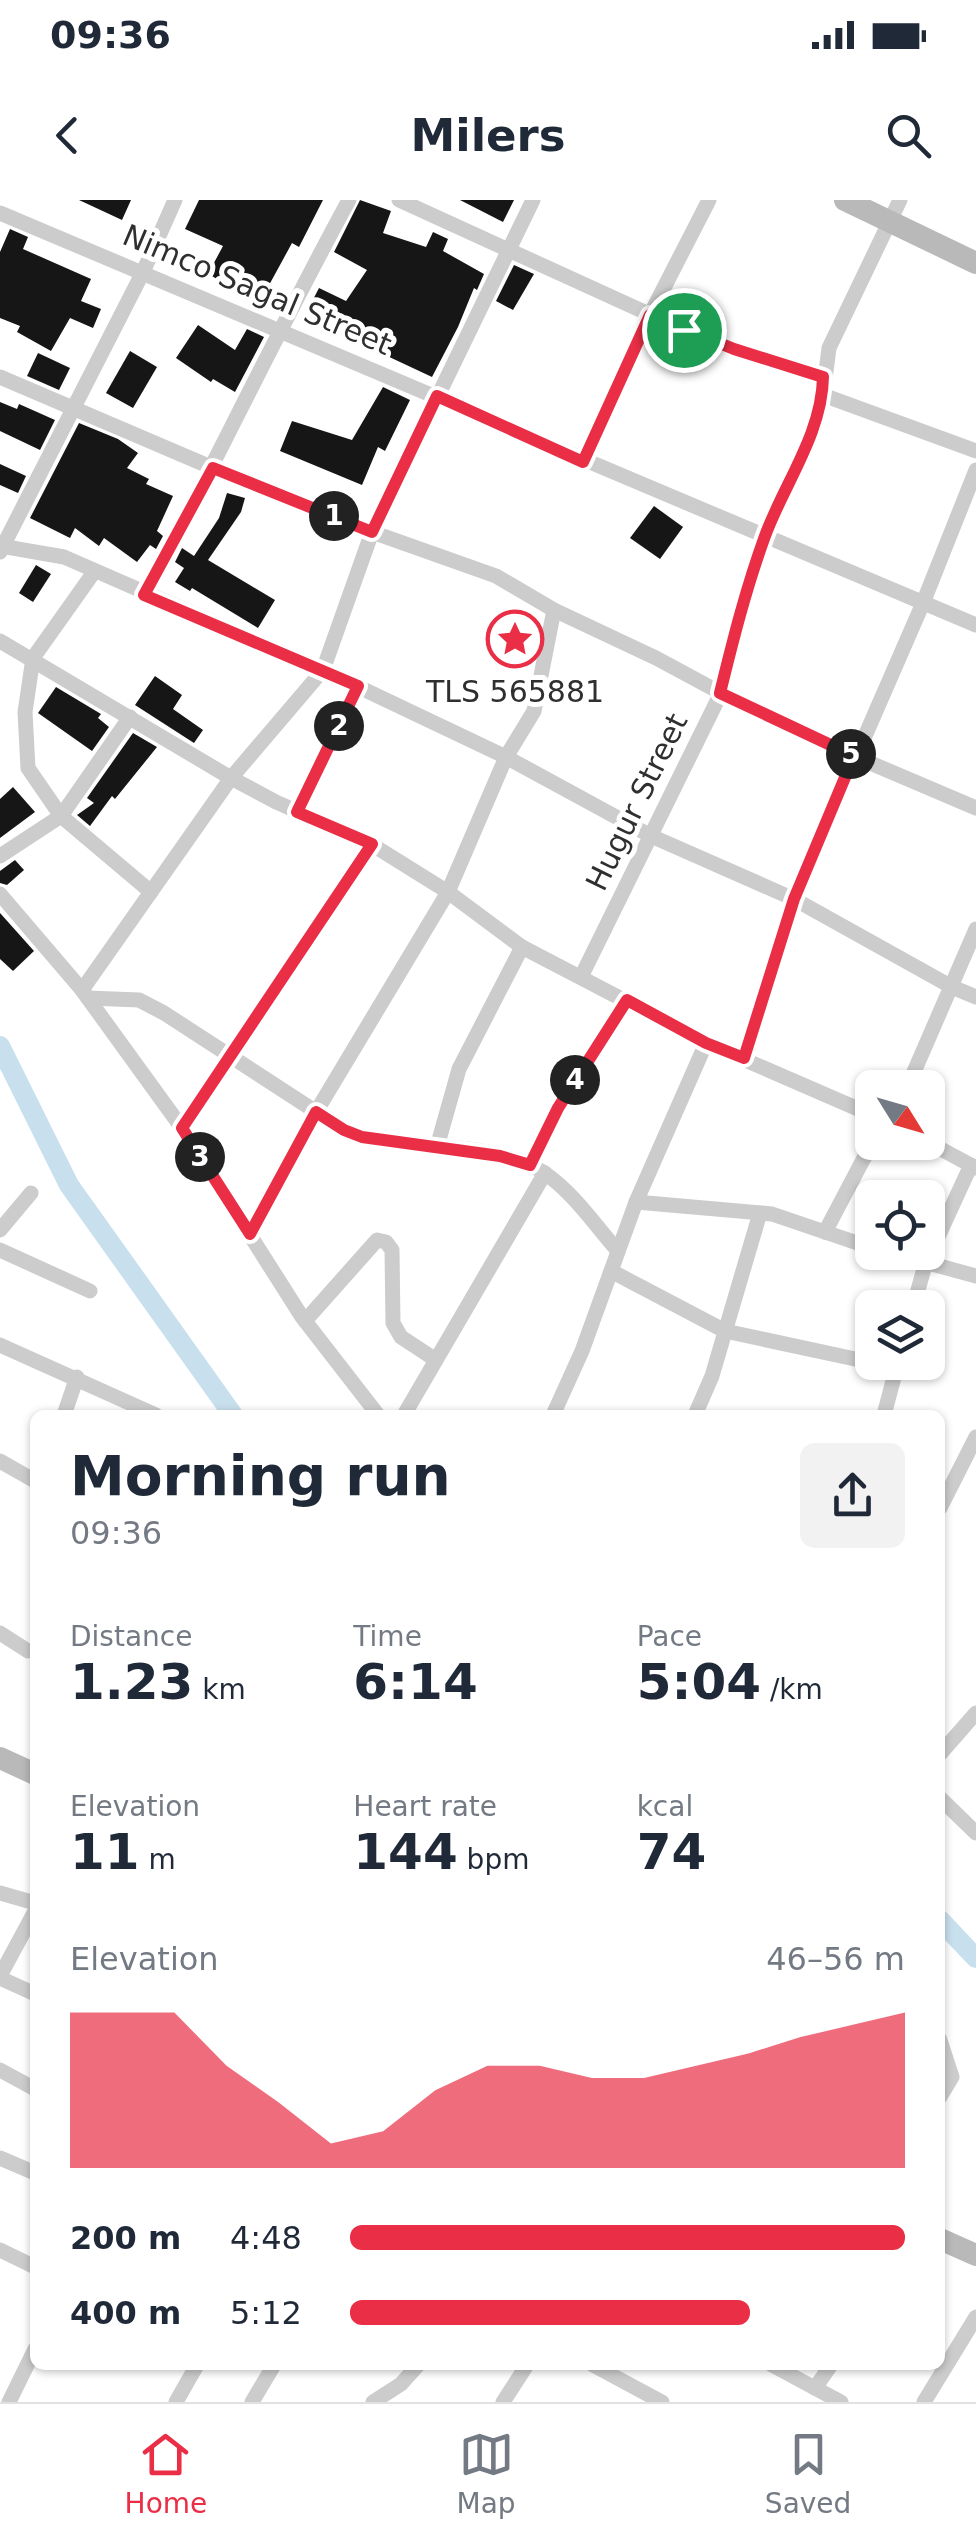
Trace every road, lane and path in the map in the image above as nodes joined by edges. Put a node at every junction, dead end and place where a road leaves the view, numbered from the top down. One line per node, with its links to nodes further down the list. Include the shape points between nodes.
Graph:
1 (175, 200): 12 (street)
2 (349, 200): 14 (street)
3 (399, 200): 10 (street)
4 (533, 200): 10 (street)
5 (709, 200): 13 (street)
6 (846, 200): 9 (street)
7 (900, 200): 9 (street, Hugur Street)
8 (0, 213): 12 (street, Nimco Sagal Street)
9 (889, 222): 11 (street); 16 (street, Hugur Street, via 829,348)
10 (510, 251): 13 (street); 17 (street)
11 (976, 262)
12 (142, 272): 14 (street, Nimco Sagal Street); 19 (street)
13 (650, 315): 16 (street); 21 (street)
14 (279, 329): 17 (street, Nimco Sagal Street); 22 (street)
15 (0, 377): 19 (street)
16 (823, 377): 18 (street, Hugur Street)
17 (437, 396): 21 (street, Nimco Sagal Street); 24 (street)
18 (823, 396): 20 (street); 25 (street, Hugur Street)
19 (72, 409): 22 (street); 26 (street)
20 (976, 451)
21 (583, 462): 25 (street, Nimco Sagal Street)
22 (213, 468): 24 (street); 28 (street)
23 (976, 470): 29 (street)
24 (372, 532): 30 (street, via 496,576); 34 (street)
25 (766, 534): 29 (street, Nimco Sagal Street); 36 (street, Hugur Street)
26 (1, 548): 27 (street, via 48,552)
27 (94, 572): 28 (street); 33 (street)
28 (144, 595): 34 (street)
29 (923, 603): 31 (street, Nimco Sagal Street); 38 (street)
30 (554, 610): 36 (street); 39 (street, via 534,711)
31 (976, 625)
32 (0, 641): 33 (street)
33 (33, 658): 37 (street); 43 (street, via 25,712 28,768)
34 (323, 670): 35 (street); 40 (street)
35 (358, 686): 39 (street); 42 (street)
36 (720, 693): 38 (street); 44 (street, Hugur Street)
37 (130, 717): 40 (street); 43 (street)
38 (854, 756): 41 (street); 50 (street)
39 (506, 757): 44 (street); 48 (street)
40 (230, 778): 42 (street); 47 (street)
41 (976, 808)
42 (297, 812): 45 (street)
43 (61, 816): 46 (street); 47 (street)
44 (652, 836): 50 (street); 53 (street, Hugur Street)
45 (372, 844): 48 (street); 59 (street)
46 (0, 856)
47 (151, 892): 55 (street)
48 (448, 892): 52 (street); 63 (street)
49 (0, 894): 55 (street)
50 (794, 899): 54 (street); 60 (street)
51 (976, 929): 54 (street)
52 (522, 947): 53 (street); 65 (street, via 459,1069)
53 (581, 976): 57 (street)
54 (952, 986): 56 (street); 61 (street)
55 (85, 994): 59 (street, via 138,1000); 64 (street)
56 (976, 996)
57 (627, 1000): 58 (street); 69 (street, via 558,1108)
58 (706, 1043): 60 (street); 71 (street)
59 (232, 1057): 63 (street); 64 (street)
60 (744, 1058): 62 (street)
61 (915, 1070)
62 (855, 1107)
63 (316, 1112): 65 (street, via 362,1137); 76 (street)
64 (182, 1128): 76 (street)
65 (436, 1146): 69 (street)
66 (945, 1151): 68 (street)
67 (863, 1160): 75 (street)
68 (974, 1166): 73 (street)
69 (538, 1169): 79 (street); 88 (street)
70 (31, 1193): 74 (street)
71 (636, 1202): 72 (street); 79 (street)
72 (760, 1213): 75 (street); 85 (street)
73 (945, 1225)
74 (0, 1230)
75 (825, 1232): 77 (street)
76 (250, 1234): 84 (street)
77 (855, 1242)
78 (0, 1250): 83 (street)
79 (618, 1251): 81 (street)
80 (945, 1269): 82 (street)
81 (611, 1272): 85 (street); 95 (street)
82 (976, 1276)
83 (90, 1291)
84 (305, 1322): 88 (street, via 378,1240 386,1242 392,1250 393,1323 401,1337); 93 (street)
85 (725, 1331): 87 (street); 96 (street)
86 (0, 1345): 89 (street)
87 (855, 1357)
88 (436, 1360): 94 (street)
89 (77, 1377): 91 (street); 92 (street)
90 (893, 1380): 97 (street)
91 (66, 1410)
92 (146, 1410)
93 (372, 1410)
94 (407, 1410)
95 (555, 1410)
96 (698, 1410)
97 (885, 1410)
98 (976, 1437): 101 (street)
99 (0, 1462): 100 (street)
100 (30, 1478)
101 (945, 1498)
102 (0, 1633): 103 (street)
103 (28, 1651)
104 (976, 1713): 105 (street)
105 (945, 1748)
106 (0, 1758): 107 (street)
107 (30, 1772)
108 (945, 1803): 109 (street)
109 (976, 1833)
110 (0, 1894): 111 (street)
111 (30, 1902)
112 (30, 1920): 113 (street)
113 (0, 1977): 114 (street)
114 (30, 1992)
115 (945, 2055): 118 (street, via 952,2077)
116 (0, 2070): 117 (street)
117 (30, 2086)
118 (945, 2089)
119 (0, 2158): 120 (street)
120 (30, 2170)
121 (945, 2240): 123 (street)
122 (0, 2250): 124 (street)
123 (976, 2255)
124 (30, 2265)
125 (976, 2318): 127 (street)
126 (30, 2359): 137 (street)
127 (945, 2368)
128 (194, 2370): 138 (street)
129 (271, 2370): 139 (street)
130 (414, 2370): 140 (street)
131 (525, 2370): 141 (street)
132 (602, 2370): 142 (street)
133 (781, 2370): 136 (street)
134 (827, 2370): 136 (street)
135 (944, 2370): 144 (street)
136 (814, 2388): 143 (street)
137 (8, 2402)
138 (176, 2402)
139 (252, 2402)
140 (373, 2402)
141 (503, 2402)
142 (662, 2402)
143 (841, 2402)
144 (924, 2402)

